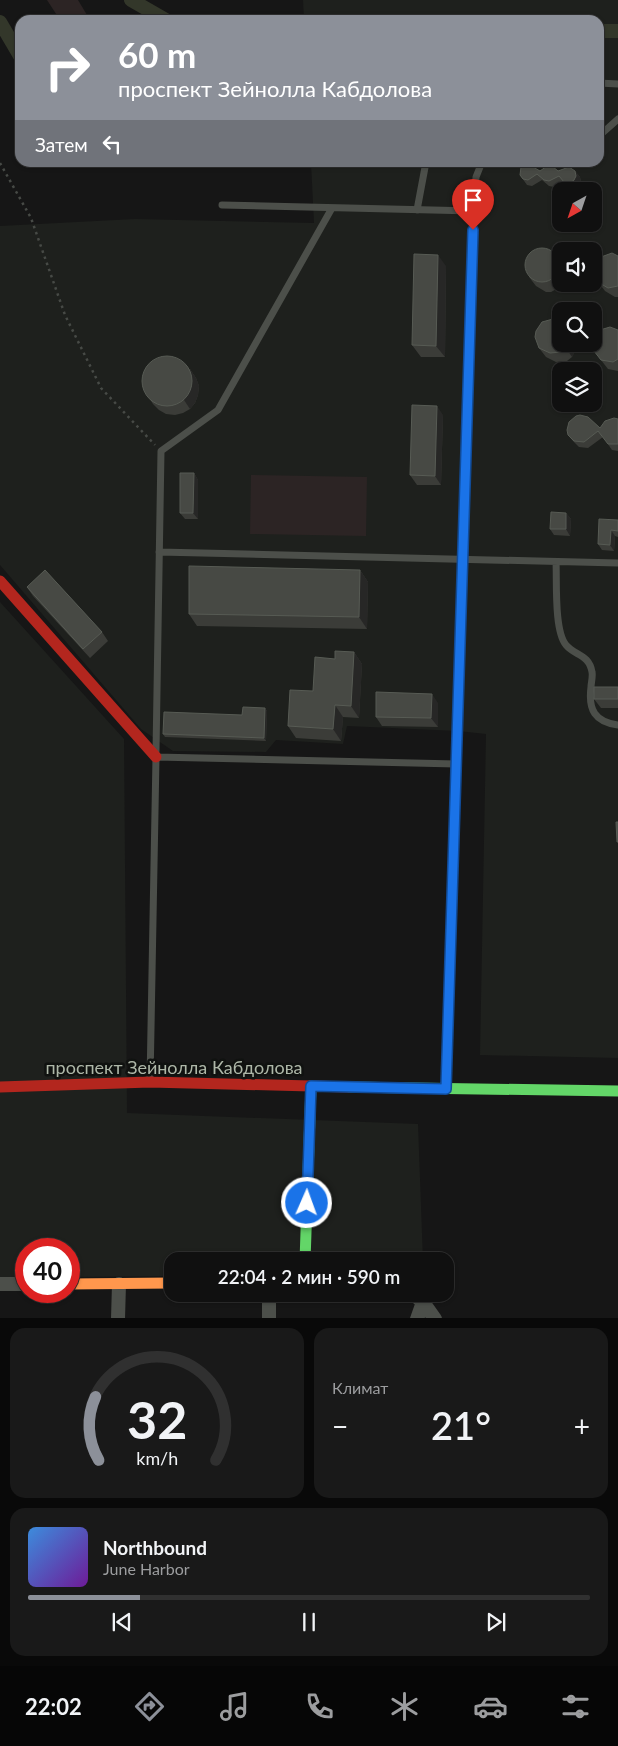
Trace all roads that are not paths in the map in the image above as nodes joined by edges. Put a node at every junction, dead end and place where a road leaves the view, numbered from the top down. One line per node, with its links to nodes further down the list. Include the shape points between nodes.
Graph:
1 (604, 84): 2 (lane)
2 (618, 84)
3 (618, 119): 4 (lane)
4 (604, 132)
5 (425, 167): 9 (lane)
6 (480, 167): 10 (lane, via 476,177)
7 (222, 206): 8 (lane)
8 (332, 208): 9 (lane); 11 (lane, via 218,410 161,451)
9 (417, 210): 10 (lane)
10 (474, 211): 12 (lane)
11 (159, 552): 12 (lane); 17 (lane)
12 (463, 560): 13 (lane); 18 (lane)
13 (556, 562): 14 (lane); 16 (lane, via 559,630 566,646 585,657 592,672 589,700 594,714 606,723)
14 (618, 563)
15 (0, 580): 17 (main road)
16 (618, 725)
17 (156, 757): 18 (lane); 19 (lane)
18 (456, 764): 22 (lane)
19 (150, 1082): 20 (main road, проспект Зейнолла Кабдолова); 21 (main road, проспект Зейнолла Кабдолова)
20 (311, 1086): 22 (main road, проспект Зейнолла Кабдолова); 24 (main road)
21 (0, 1087)
22 (446, 1089): 23 (main road, проспект Зейнолла Кабдолова)
23 (618, 1091)
24 (306, 1252)
25 (164, 1283): 29 (main road)
26 (0, 1284): 27 (street)
27 (15, 1284)
28 (80, 1284): 29 (main road)
29 (119, 1284): 33 (street)
30 (269, 1302): 34 (street)
31 (418, 1302): 35 (street)
32 (421, 1302): 36 (street)
33 (118, 1318)
34 (269, 1318)
35 (417, 1318)
36 (434, 1318)

